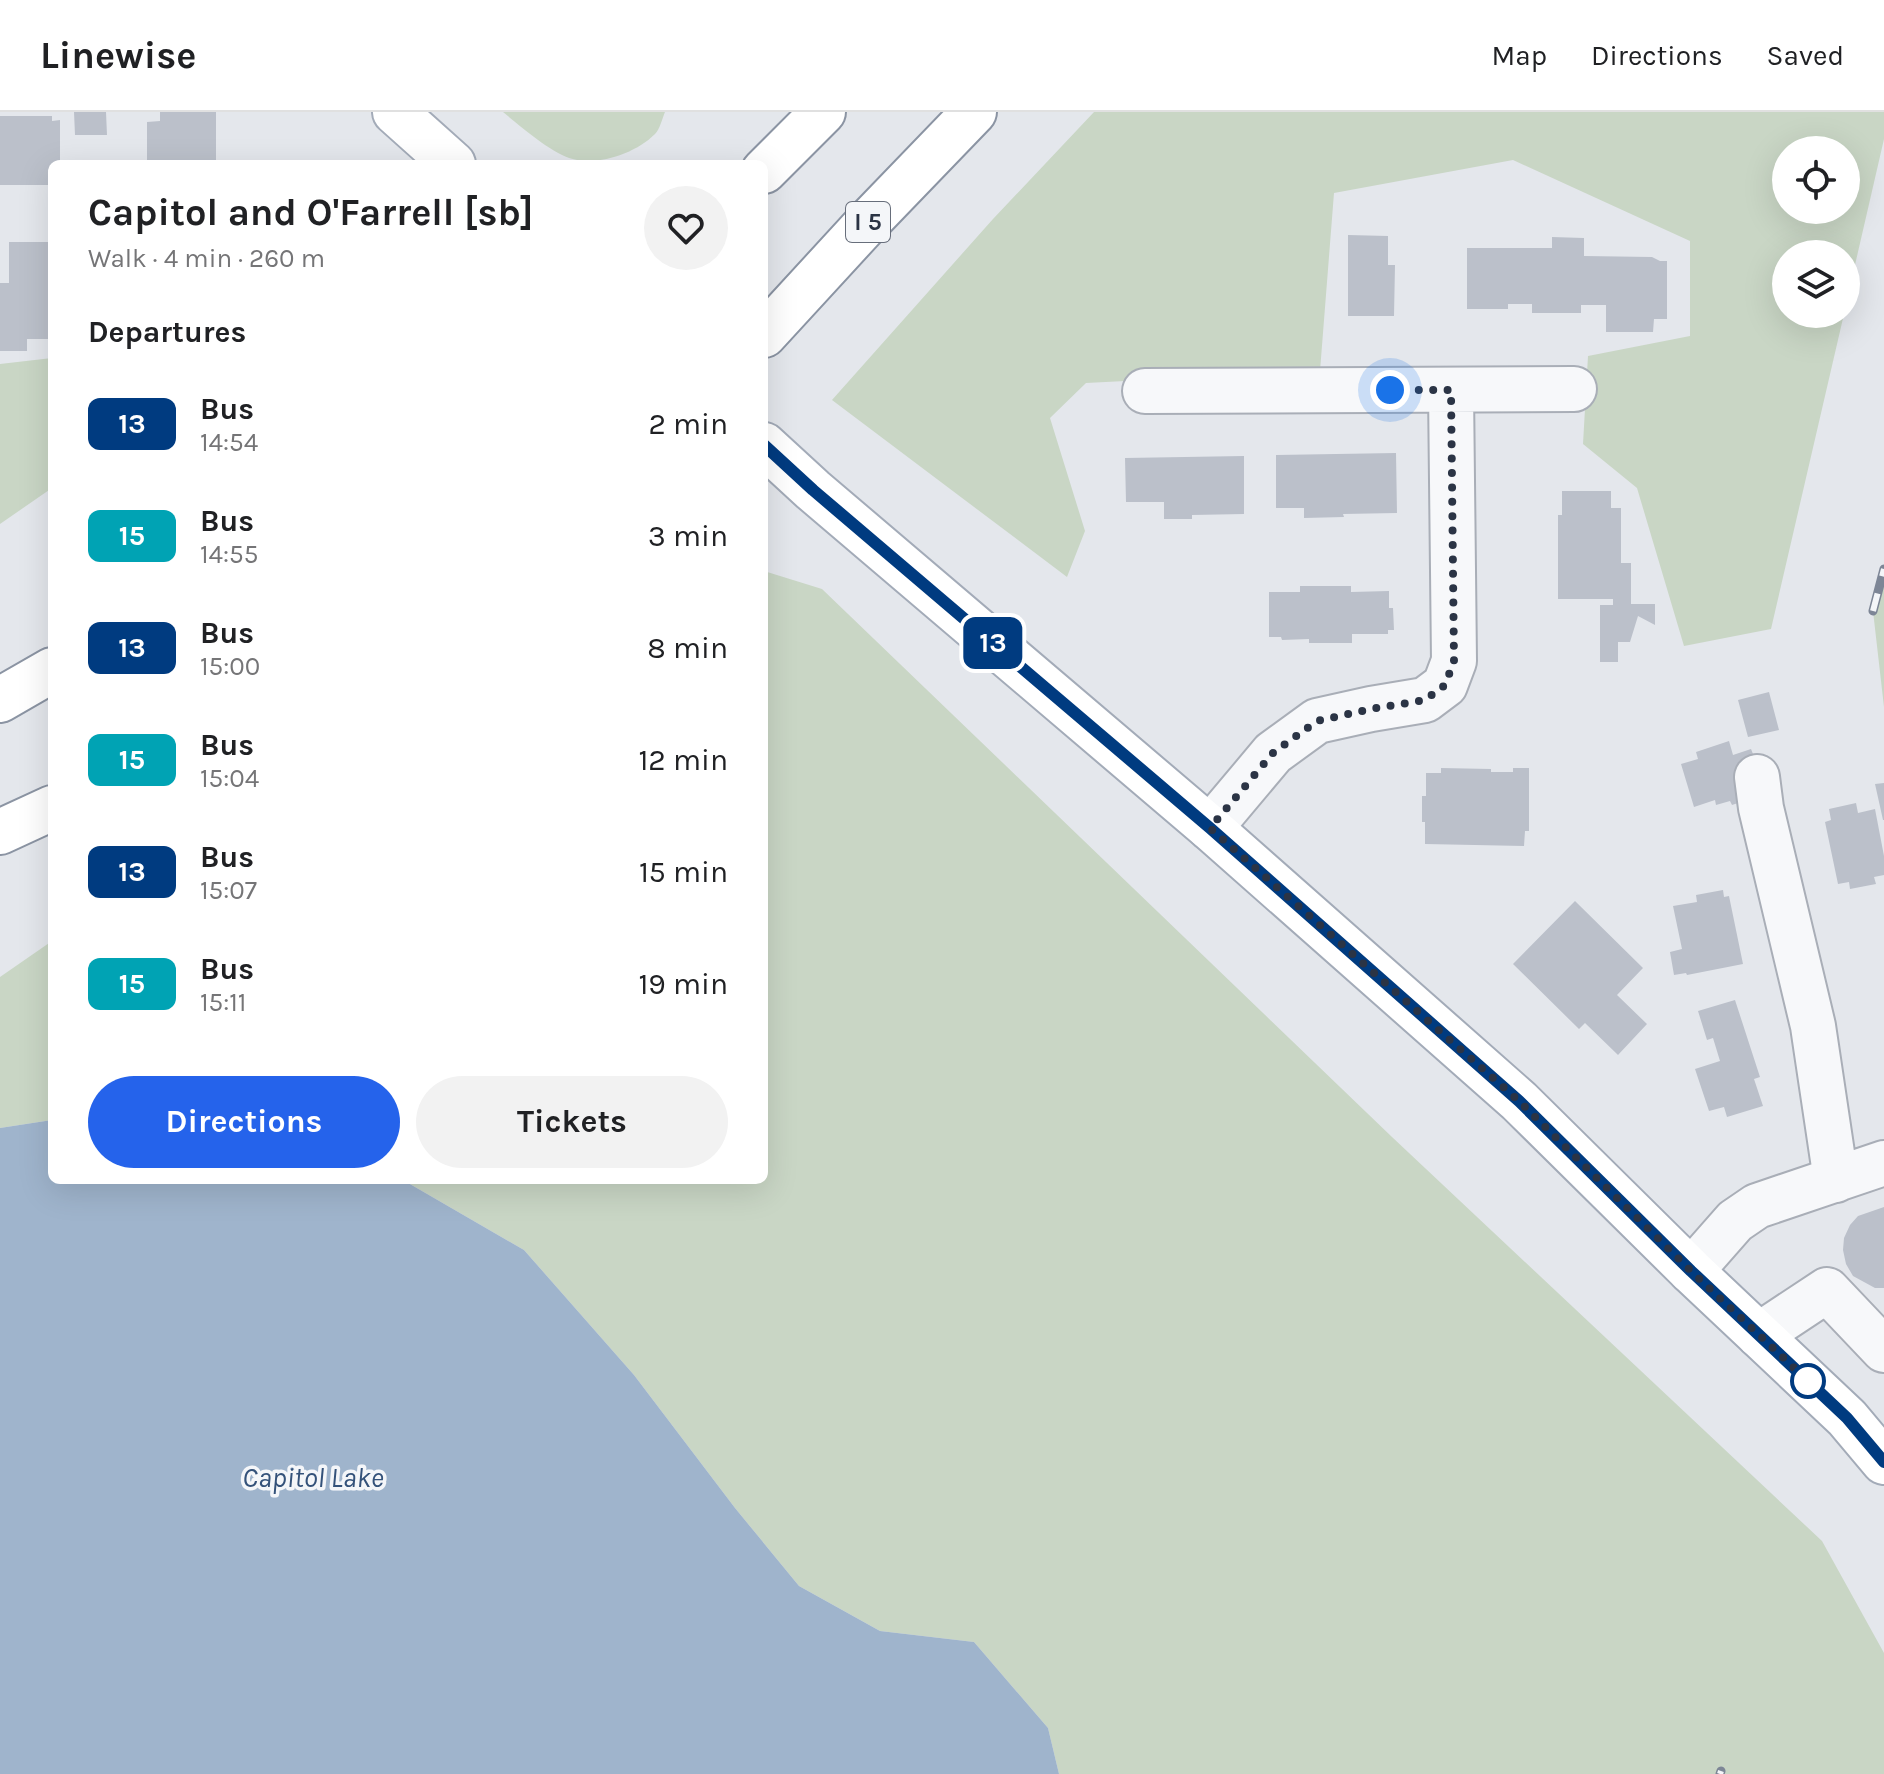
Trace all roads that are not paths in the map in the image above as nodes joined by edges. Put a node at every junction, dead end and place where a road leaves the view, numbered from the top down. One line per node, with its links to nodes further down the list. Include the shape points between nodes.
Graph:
1 (395, 112): 4 (main road)
2 (823, 112): 5 (main road)
3 (974, 112): 6 (main road, I 5)
4 (449, 160)
5 (768, 167)
6 (768, 331)
7 (1574, 389): 8 (street)
8 (1451, 390): 9 (street); 15 (street, via 1454,661 1445,685 1425,700 1317,721 1273,753)
9 (1145, 391)
10 (768, 449): 15 (main road)
11 (48, 672): 12 (main road)
12 (0, 700)
13 (1757, 777): 18 (street, via 1813,1026)
14 (48, 810): 16 (main road)
15 (1210, 828): 19 (main road, via 1519,1101)
16 (0, 832)
17 (1884, 1163): 18 (street)
18 (1836, 1180): 19 (street, via 1757,1206 1735,1221)
19 (1691, 1271): 20 (main road)
20 (1759, 1335): 21 (street, via 1827,1290); 22 (main road, via 1847,1418)
21 (1884, 1350)
22 (1884, 1462)

